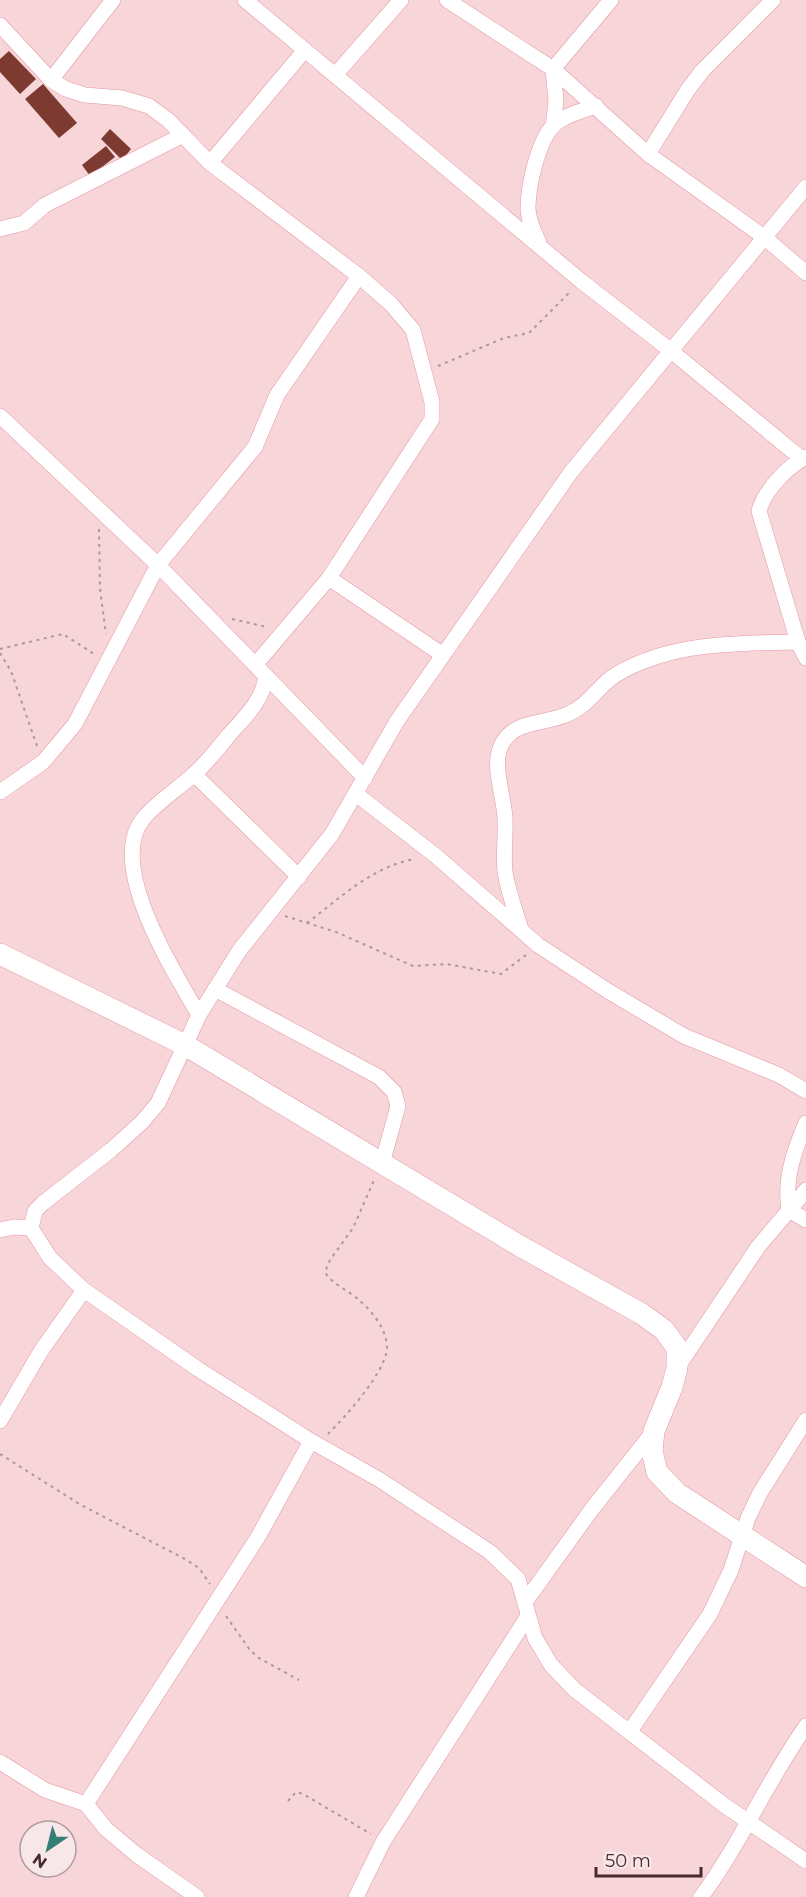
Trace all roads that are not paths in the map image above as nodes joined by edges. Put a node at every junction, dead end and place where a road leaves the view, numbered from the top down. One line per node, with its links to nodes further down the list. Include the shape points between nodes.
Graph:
1 (113, 0): 11 (street)
2 (245, 0): 8 (street)
3 (401, 0): 10 (street)
4 (447, 0): 9 (street)
5 (611, 0): 9 (street)
6 (773, 0): 15 (street, via 692,84)
7 (0, 26): 11 (street)
8 (304, 50): 10 (street); 16 (street)
9 (553, 69): 12 (street); 13 (street)
10 (335, 75): 20 (street)
11 (51, 80): 14 (street, via 85,95 122,98 149,106)
12 (596, 106): 13 (street); 15 (street)
13 (553, 126): 20 (street, via 536,162 528,209)
14 (183, 135): 16 (street); 18 (street, via 45,205 24,223)
15 (648, 154): 19 (street)
16 (210, 163): 22 (street)
17 (806, 187): 19 (street)
18 (0, 229)
19 (764, 237): 21 (street); 23 (street)
20 (540, 246): 23 (street)
21 (806, 273)
22 (359, 276): 26 (street, via 277,395 255,447); 27 (street, via 413,330 432,419)
23 (670, 350): 25 (street); 29 (street, via 571,472)
24 (0, 416): 26 (street)
25 (804, 458): 28 (street, via 762,499 759,511)
26 (158, 565): 31 (street); 34 (street, via 75,723 43,762)
27 (329, 578): 29 (street); 31 (street)
28 (798, 642): 30 (street); 37 (street, via 720,644 651,659 614,676 580,708 510,732 498,754 505,818 505,874)
29 (443, 655): 33 (street, via 397,721)
30 (806, 658)
31 (261, 670): 32 (street, via 264,689 256,704); 33 (street)
32 (194, 774): 36 (street); 40 (street, via 144,818 133,836 141,901 162,951)
33 (365, 778): 35 (street)
34 (0, 792)
35 (356, 794): 36 (street); 37 (street)
36 (299, 877): 39 (street, via 268,912)
37 (521, 929): 42 (street, via 538,945 646,1015)
38 (0, 954): 41 (street)
39 (215, 989): 40 (street); 44 (street, via 379,1077 394,1092 398,1106)
40 (199, 1015): 41 (street)
41 (185, 1045): 44 (street); 48 (street, via 167,1087 147,1116 43,1203 35,1212)
42 (806, 1091)
43 (806, 1123): 46 (street, via 788,1181)
44 (382, 1164): 51 (street, via 642,1314 664,1330 677,1348)
45 (806, 1190): 46 (street)
46 (789, 1210): 47 (street); 51 (street, via 758,1247)
47 (806, 1220)
48 (31, 1228): 49 (street); 50 (street, via 50,1258)
49 (0, 1230)
50 (84, 1290): 53 (street, via 41,1351); 55 (street)
51 (677, 1368): 54 (street)
52 (806, 1420): 56 (street, via 760,1493)
53 (0, 1421)
54 (654, 1431): 56 (street, via 652,1451 657,1472 666,1484); 58 (street, via 592,1509)
55 (314, 1443): 58 (street, via 399,1492 490,1552 518,1579); 62 (street)
56 (742, 1534): 57 (street); 60 (street, via 731,1570 710,1614)
57 (806, 1577)
58 (527, 1609): 60 (street, via 535,1638 551,1665 575,1690); 66 (street, via 383,1842)
59 (806, 1726): 63 (street)
60 (630, 1731): 63 (street)
61 (0, 1762): 62 (street, via 45,1790)
62 (86, 1804): 65 (street, via 106,1829 137,1855)
63 (749, 1823): 64 (street); 67 (street)
64 (806, 1861)
65 (197, 1897)
66 (356, 1897)
67 (701, 1897)

